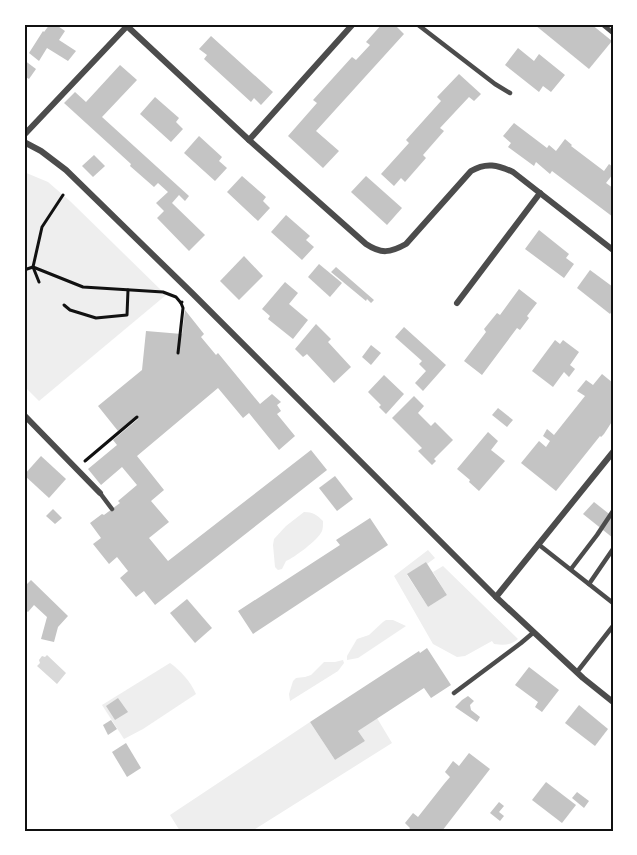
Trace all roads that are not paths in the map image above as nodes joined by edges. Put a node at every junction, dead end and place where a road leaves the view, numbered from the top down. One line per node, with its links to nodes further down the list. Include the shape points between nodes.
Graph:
1 (353, 24): 8 (street)
2 (417, 24): 6 (lane)
3 (602, 24): 5 (lane)
4 (128, 25): 7 (street); 8 (street)
5 (613, 33)
6 (510, 93)
7 (24, 135)
8 (249, 140): 10 (street, via 366,244 385,252 406,244 479,166 500,166)
9 (24, 142): 22 (street, via 66,170)
10 (540, 193): 11 (street); 12 (street)
11 (613, 250)
12 (457, 303)
13 (24, 415): 15 (street)
14 (613, 452): 18 (street)
15 (100, 493): 16 (lane)
16 (112, 509)
17 (613, 511): 20 (lane)
18 (538, 544): 20 (lane); 22 (street)
19 (613, 549): 21 (lane)
20 (571, 569): 21 (lane)
21 (589, 584): 23 (lane)
22 (496, 597): 25 (street)
23 (613, 603)
24 (613, 626): 26 (lane)
25 (534, 632): 26 (street); 27 (lane)
26 (577, 672): 28 (street)
27 (454, 693)
28 (613, 702)

